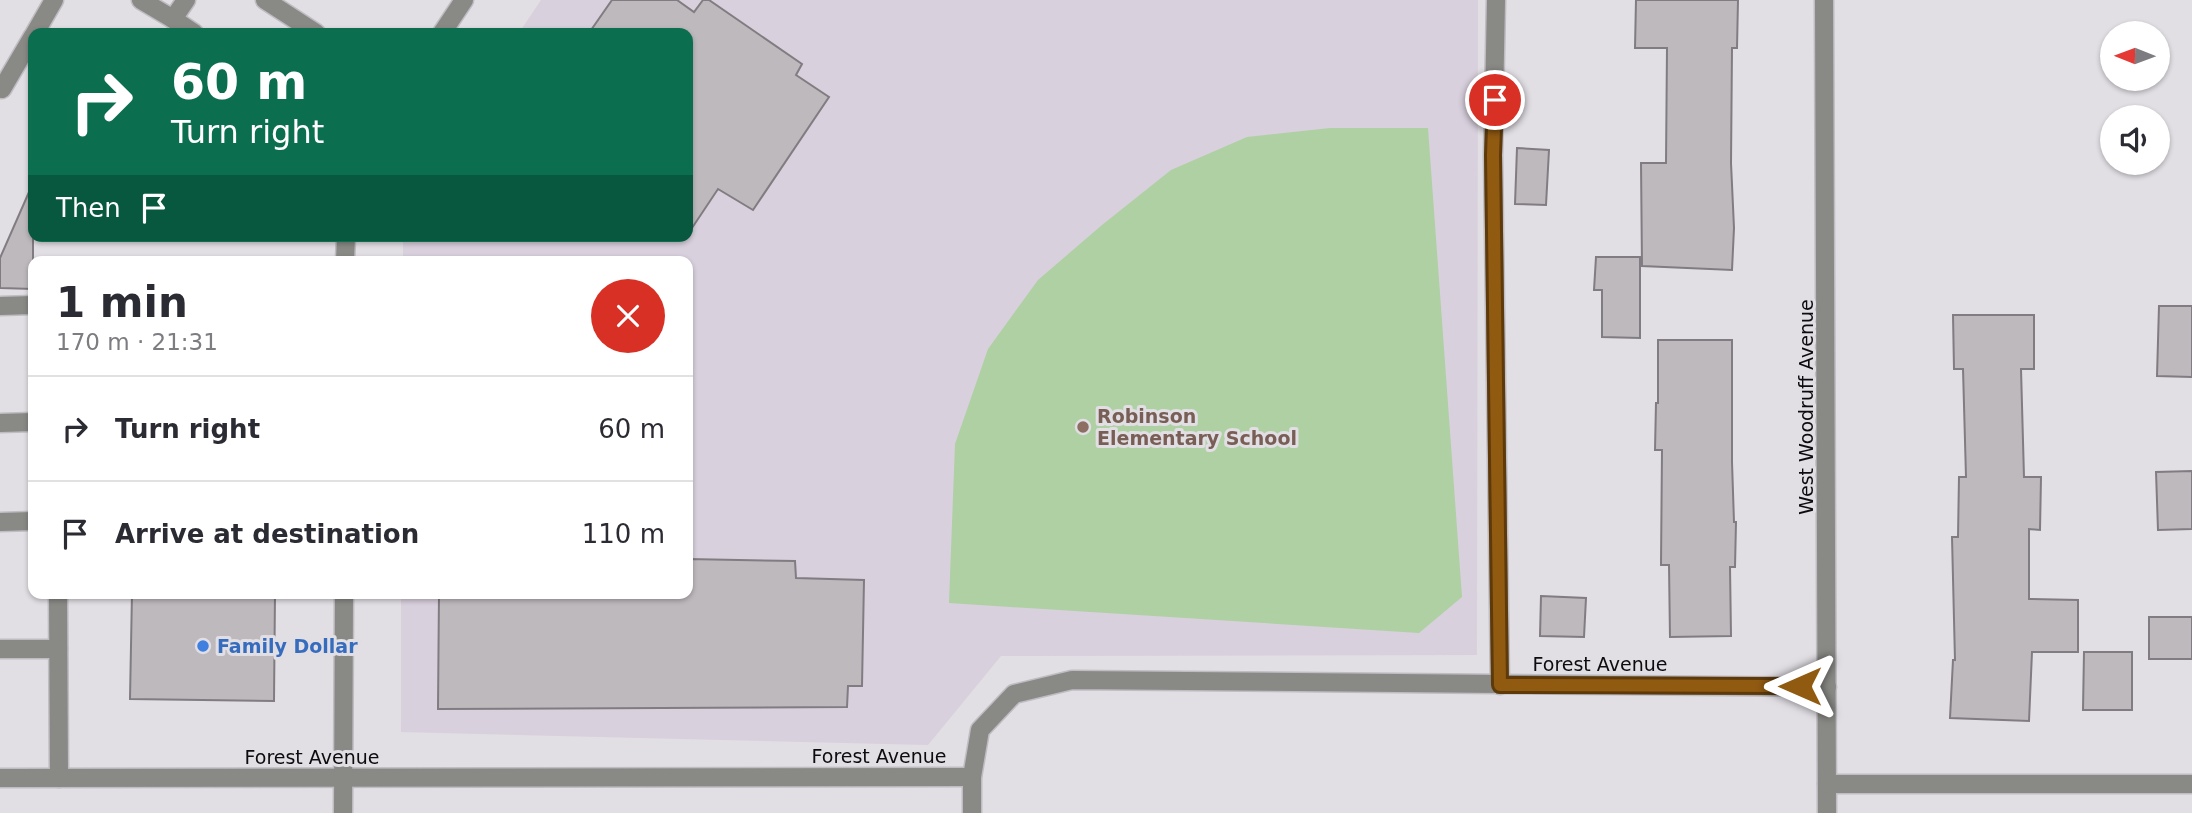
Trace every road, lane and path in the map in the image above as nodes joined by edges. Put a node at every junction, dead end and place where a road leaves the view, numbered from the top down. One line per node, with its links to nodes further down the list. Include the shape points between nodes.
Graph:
1 (54, 0): 9 (street)
2 (141, 0): 8 (street)
3 (186, 0): 8 (street)
4 (264, 0): 11 (street)
5 (464, 0): 12 (street)
6 (1496, 0): 25 (street, via 1493,155)
7 (1824, 0): 26 (street, West Woodruff Avenue)
8 (173, 19): 10 (street)
9 (38, 28)
10 (186, 28)
11 (308, 28)
12 (445, 28)
13 (28, 44): 14 (street)
14 (1, 90)
15 (28, 305): 16 (street)
16 (0, 306)
17 (28, 422): 18 (street)
18 (0, 423)
19 (0, 522): 20 (street)
20 (28, 522)
21 (58, 599): 24 (street)
22 (344, 599): 30 (street)
23 (0, 649): 24 (street)
24 (58, 649): 29 (street)
25 (1500, 685): 26 (street, Forest Avenue); 27 (street, Forest Avenue, via 1072,680 1014,694 980,730)
26 (1827, 687): 31 (street, West Woodruff Avenue)
27 (972, 776): 30 (street, Forest Avenue); 34 (street)
28 (0, 778): 29 (street, Forest Avenue)
29 (59, 778): 30 (street, Forest Avenue)
30 (343, 778): 33 (street)
31 (1827, 784): 32 (street); 35 (street, West Woodruff Avenue)
32 (2192, 784)
33 (343, 813)
34 (972, 813)
35 (1827, 813)

